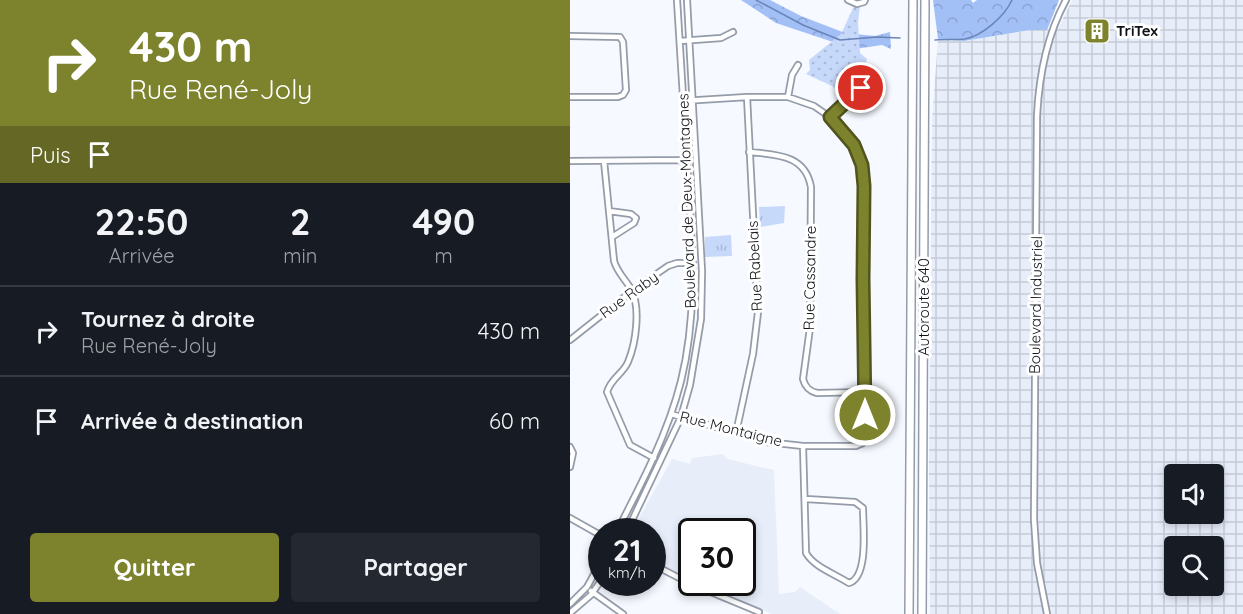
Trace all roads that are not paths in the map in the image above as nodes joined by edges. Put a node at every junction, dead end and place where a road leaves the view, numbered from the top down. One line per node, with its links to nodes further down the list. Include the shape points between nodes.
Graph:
1 (677, 0): 11 (street, Boulevard de Deux-Montagnes)
2 (687, 0): 10 (street, Boulevard de Deux-Montagnes)
3 (848, 0): 4 (street, via 857,4)
4 (865, 0)
5 (913, 0): 53 (highway, Autoroute 640)
6 (925, 0): 54 (highway, Autoroute 640)
7 (1066, 0): 55 (street, Boulevard Industriel, via 1047,49 1037,116 1034,519 1036,559)
8 (733, 32): 10 (street, via 721,38)
9 (570, 36): 14 (street, via 620,37 626,90 618,97)
10 (689, 40): 11 (street); 18 (street, Boulevard de Deux-Montagnes)
11 (680, 41): 17 (street, Boulevard de Deux-Montagnes)
12 (798, 65): 16 (street)
13 (861, 88): 19 (street)
14 (570, 97)
15 (747, 97): 16 (street); 18 (street); 20 (street, Rue Rabelais)
16 (788, 97): 19 (street, via 814,106)
17 (683, 101): 18 (street); 22 (street, Boulevard de Deux-Montagnes)
18 (692, 101): 21 (street, Boulevard de Deux-Montagnes)
19 (830, 117): 30 (street, via 854,145 862,165)
20 (749, 152): 30 (street, Rue Cassandre, via 784,156 810,178 810,328 802,379 805,386 817,393); 33 (street, Rue Rabelais, via 758,312)
21 (696, 159): 22 (street); 32 (street, Boulevard de Deux-Montagnes, via 701,319)
22 (687, 160): 24 (street); 27 (street, Boulevard de Deux-Montagnes)
23 (570, 161): 24 (street)
24 (604, 161): 25 (street)
25 (609, 211): 26 (street); 26 (street, via 636,218)
26 (612, 237): 28 (street, via 616,268)
27 (693, 263): 28 (street, Rue Raby, via 668,266); 31 (street, Boulevard de Deux-Montagnes, via 689,338)
28 (632, 291): 29 (street, Rue Raby); 36 (street, via 637,315 631,355 607,392 630,445)
29 (570, 340)
30 (864, 392): 34 (street, Rue Montaigne, via 863,443)
31 (671, 414): 32 (street, Rue Montaigne); 36 (street, Boulevard de Deux-Montagnes)
32 (681, 417): 33 (street, Rue Montaigne); 37 (street, Boulevard de Deux-Montagnes)
33 (736, 433): 34 (street, Rue Montaigne)
34 (803, 446): 39 (street)
35 (570, 447): 38 (street)
36 (653, 458): 37 (street); 41 (street, Boulevard de Deux-Montagnes)
37 (661, 462): 42 (street, Boulevard de Deux-Montagnes)
38 (570, 467)
39 (806, 500): 39 (street, via 806,553 810,559 853,581 859,577 863,560 863,508 855,502)
40 (570, 518): 43 (street)
41 (623, 518)
42 (633, 518)
43 (588, 528)
44 (666, 571): 51 (street)
45 (588, 584): 46 (street)
46 (586, 587): 49 (street)
47 (589, 596): 50 (street)
48 (598, 596): 52 (street)
49 (570, 604)
50 (572, 611)
51 (759, 612)
52 (623, 614)
53 (909, 614)
54 (922, 614)
55 (1047, 614)

